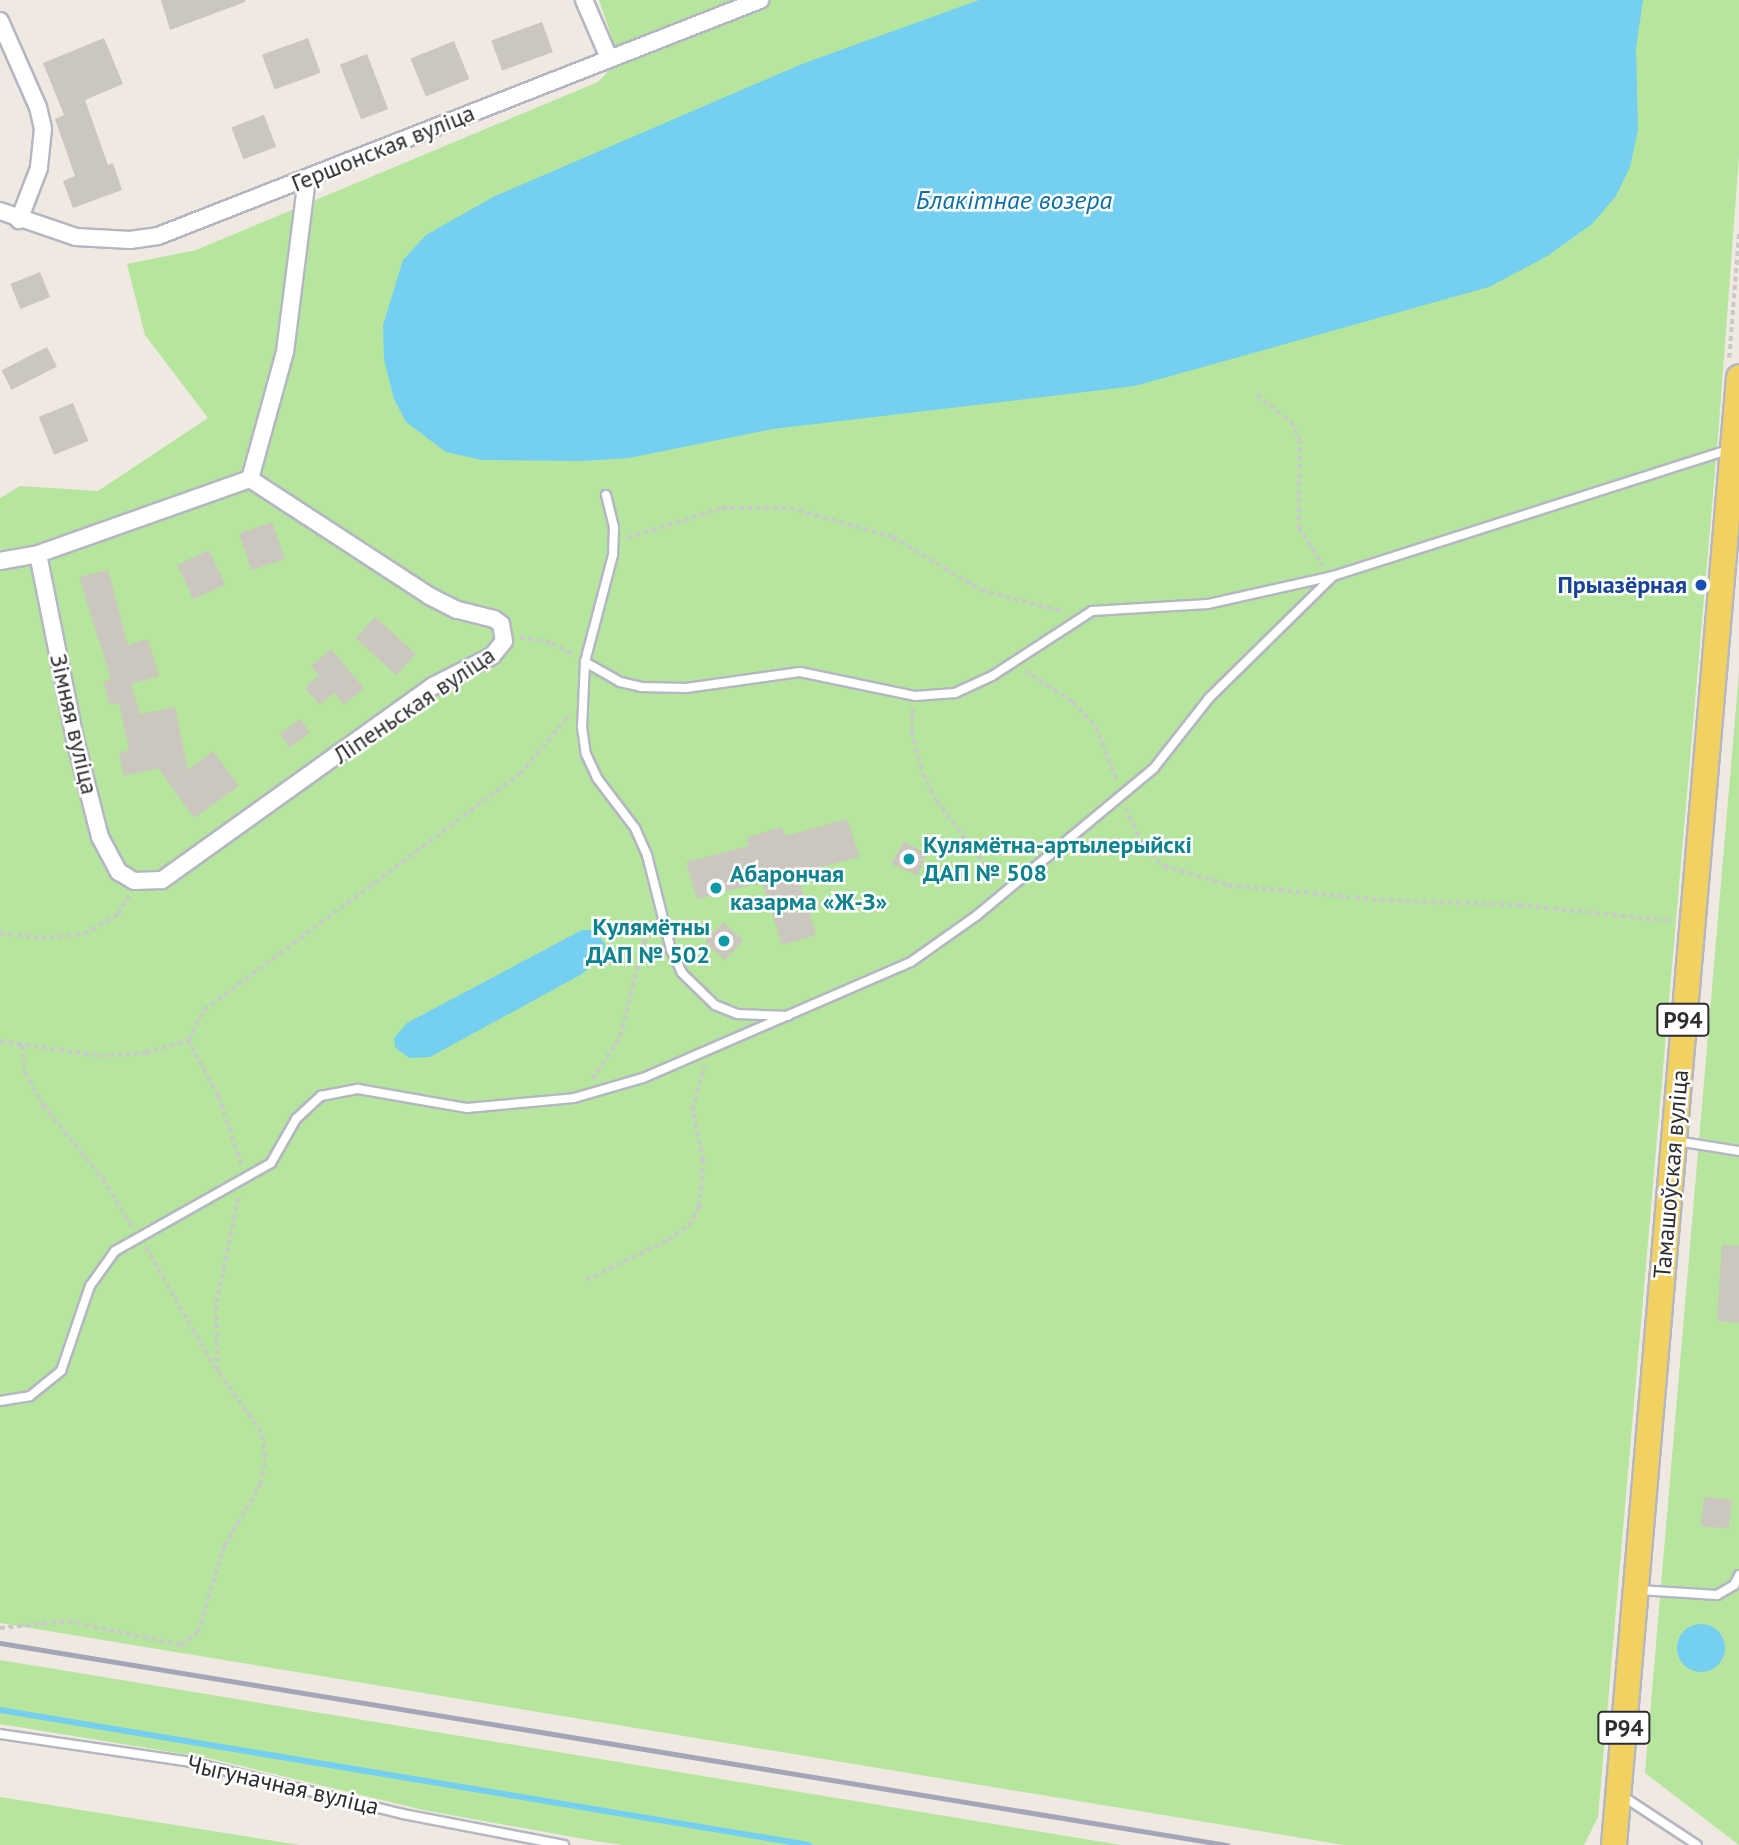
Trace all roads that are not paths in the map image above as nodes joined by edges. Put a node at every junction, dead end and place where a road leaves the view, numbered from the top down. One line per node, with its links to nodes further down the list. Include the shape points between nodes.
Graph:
1 (584, 0): 4 (street)
2 (761, 0): 4 (street, Гершонская вуліца)
3 (0, 21): 7 (street, via 43,129 39,167)
4 (609, 58): 5 (street, Гершонская вуліца)
5 (307, 177): 7 (street, Гершонская вуліца, via 158,236 104,240); 10 (street, via 285,352)
6 (0, 211): 7 (street, Гершонская вуліца)
7 (19, 220)
8 (1739, 377): 9 (main road, Тамашоўская вуліца / Р94)
9 (1735, 449): 14 (lane); 18 (main road, Тамашоўская вуліца / Р94)
10 (250, 479): 12 (street); 16 (street, Ліпеньская вуліца, via 428,594 457,610 494,619 504,636 492,656 415,698 183,869 162,880)
11 (606, 495): 15 (lane, via 613,542 607,584)
12 (38, 554): 13 (street); 16 (street, Зімняя вуліца, via 100,837 119,872)
13 (0, 561)
14 (1334, 576): 15 (lane, via 1208,604 1111,607 1075,618 1011,663 955,693 915,696 800,672 686,688 641,687 620,682); 17 (lane, via 1209,698 1163,759 1005,892 911,962)
15 (585, 662): 17 (lane, via 586,754 597,778 635,828 653,872 682,973 706,999 737,1014)
16 (134, 881)
17 (793, 1016): 20 (lane, via 643,1078 574,1098 467,1108 338,1090 307,1106 271,1163 139,1236 100,1268 61,1371 30,1396)
18 (1673, 1141): 19 (lane); 22 (main road, Тамашоўская вуліца / Р94)
19 (1739, 1151)
20 (0, 1401)
21 (1739, 1575): 22 (lane, via 1734,1585 1717,1595)
22 (1636, 1589): 24 (main road, Тамашоўская вуліца / Р94)
23 (0, 1734): 25 (lane, Чыгуначная вуліца, via 191,1762 403,1814)
24 (1618, 1793): 26 (main road, Тамашоўская вуліца / Р94); 27 (lane)
25 (564, 1845)
26 (1614, 1845)
27 (1697, 1845)

